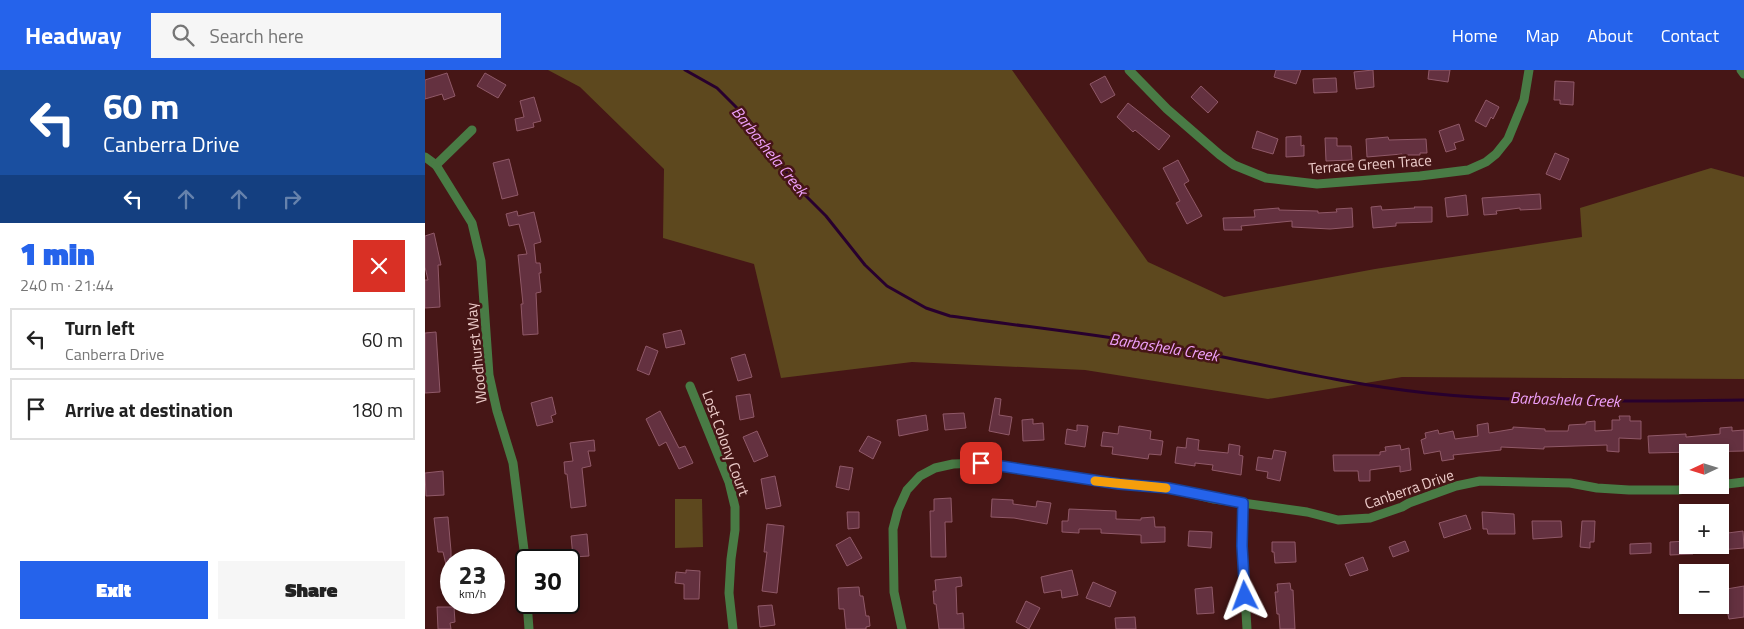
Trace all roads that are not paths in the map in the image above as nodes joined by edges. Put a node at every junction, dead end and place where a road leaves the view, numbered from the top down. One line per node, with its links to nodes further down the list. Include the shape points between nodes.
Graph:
1 (1129, 70): 2 (street, Terrace Green Trace, via 1167,109 1220,155 1266,178 1317,184 1430,175 1468,170 1486,162 1507,139 1524,100)
2 (1529, 70)
3 (1741, 70): 4 (street)
4 (1744, 74)
5 (472, 130): 7 (street)
6 (425, 157): 7 (street, Woodhurst Way)
7 (435, 165): 11 (street, Woodhurst Way, via 472,223 481,261 489,375 513,463)
8 (690, 386): 14 (street, Lost Colony Court, via 729,482 735,507 729,593)
9 (1744, 482): 10 (street, Canberra Drive, via 1678,490 1597,488 1570,483 1480,482 1456,486 1371,518 1351,520)
10 (1243, 503): 15 (street, Canberra Drive, via 1168,488 1119,484 989,464 953,464 935,468 920,476 907,490 893,529 894,592); 16 (street)
11 (524, 549)
12 (528, 614): 13 (street)
13 (529, 629)
14 (733, 629)
15 (902, 629)
16 (1247, 629)

